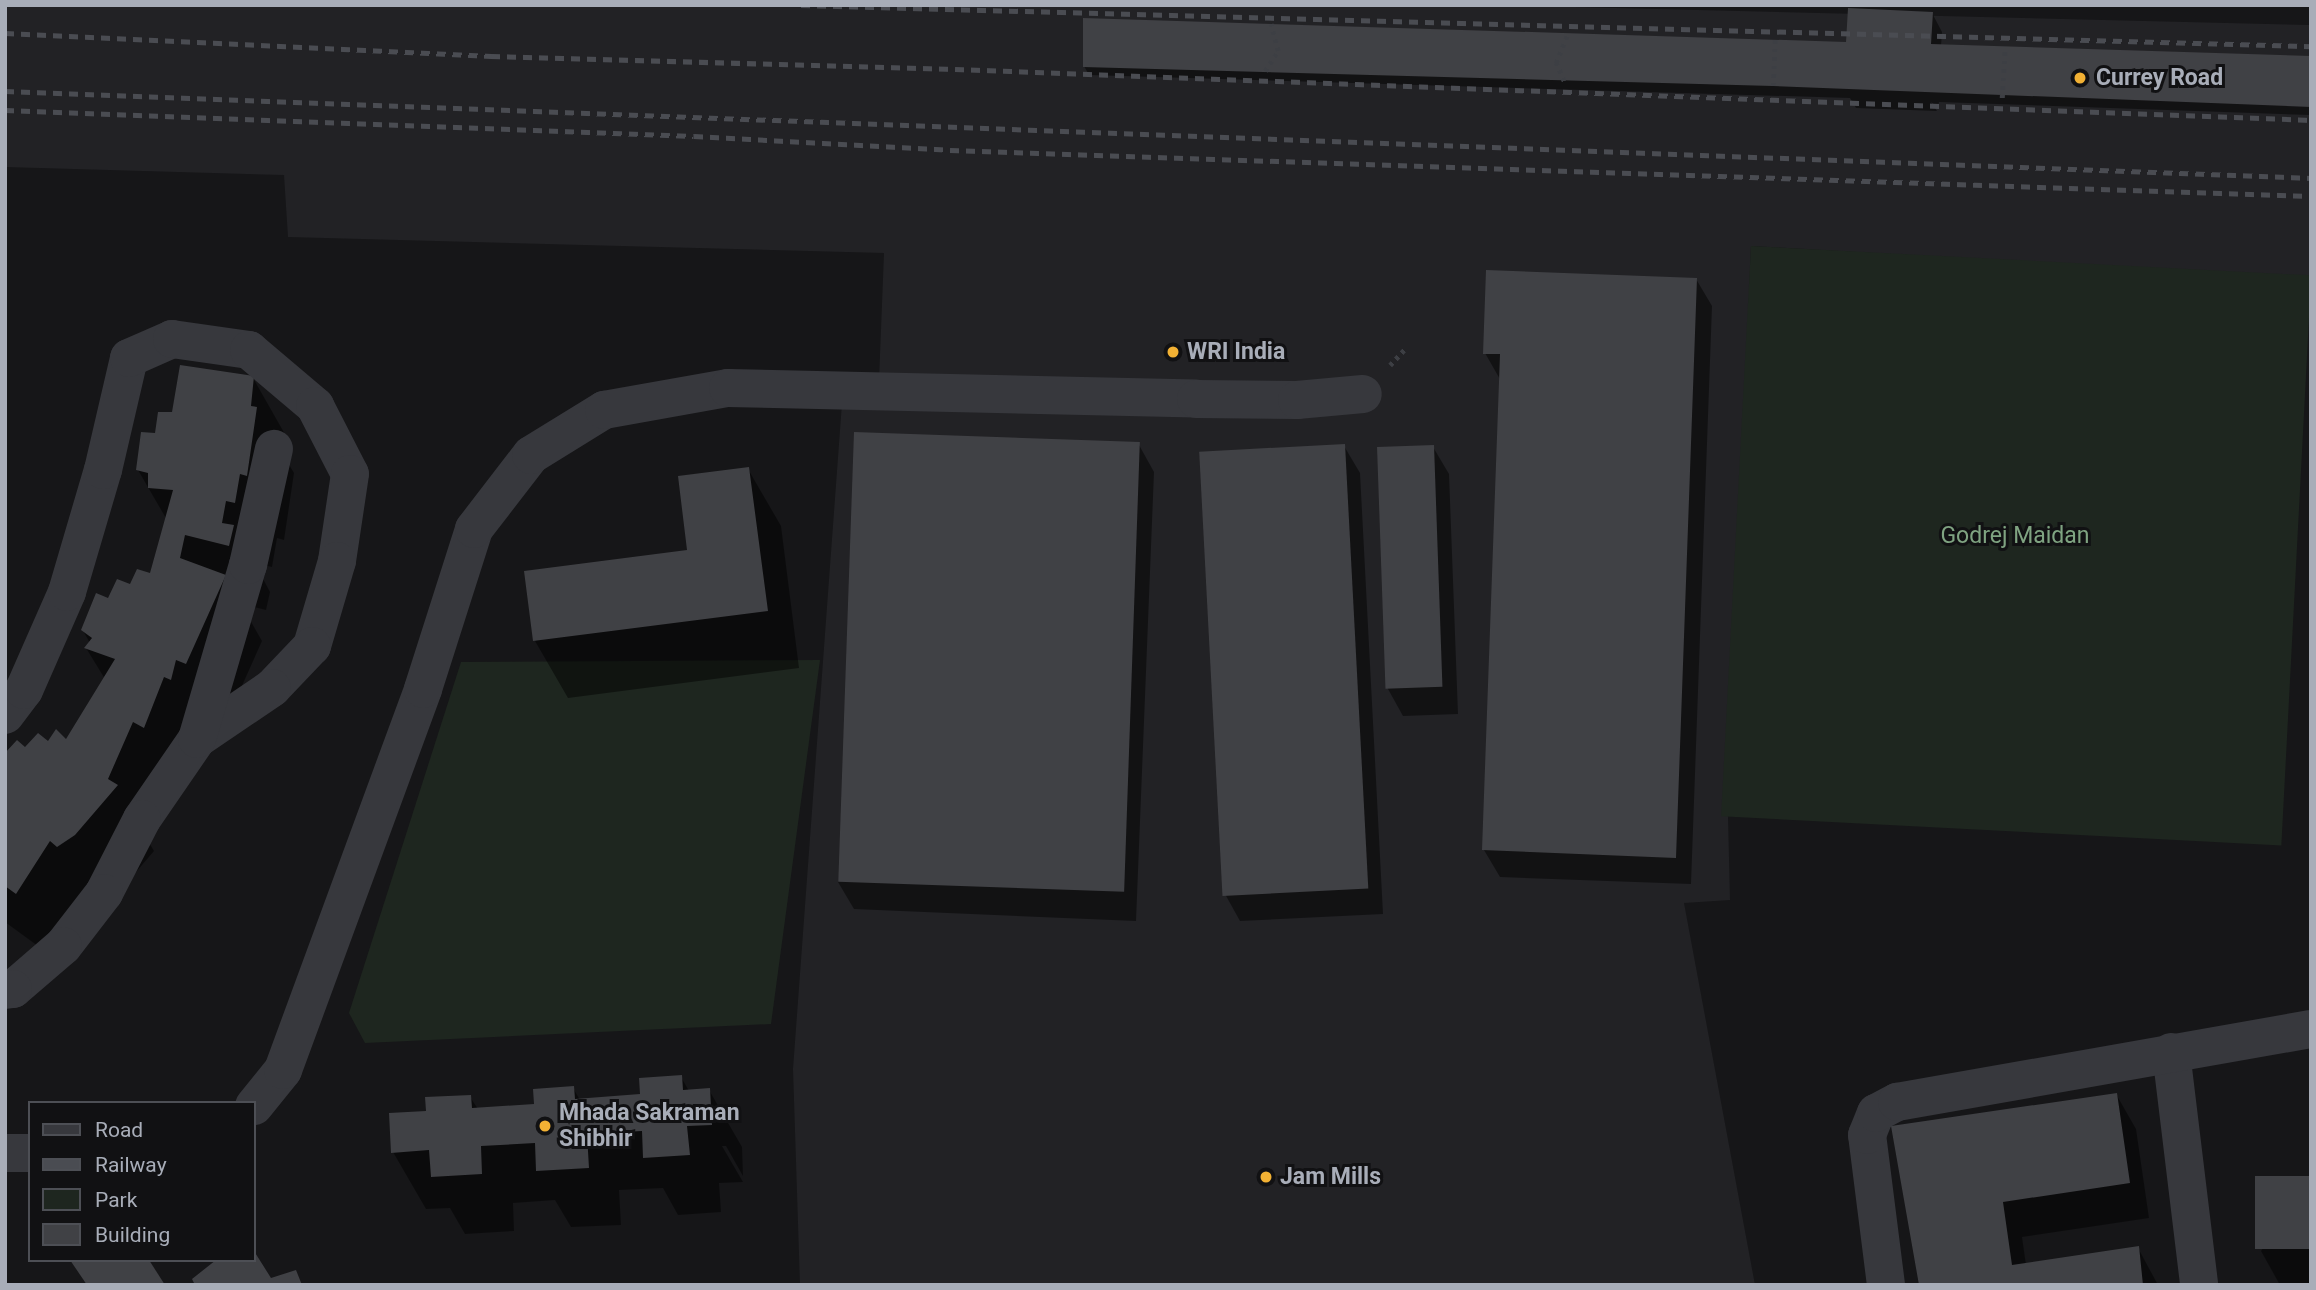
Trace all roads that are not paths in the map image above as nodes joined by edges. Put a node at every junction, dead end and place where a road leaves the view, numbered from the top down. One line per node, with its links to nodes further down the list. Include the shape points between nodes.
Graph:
1 (1363, 394): 8 (street, via 1297,400 728,388 604,410 531,455 474,529 423,689 283,1070)
2 (274, 449): 4 (street, via 248,565)
3 (5, 715): 4 (street, via 24,690 67,592 103,470 129,358 172,339 249,350 315,406 350,474 337,561 312,646 272,688)
4 (197, 739): 5 (street, via 142,818 104,893 63,946)
5 (5, 990)
6 (2311, 1029): 7 (street)
7 (2171, 1052): 11 (street, via 1897,1102 1876,1113 1867,1135); 12 (street)
8 (256, 1104)
9 (5, 1153): 10 (street)
10 (28, 1153)
11 (1886, 1285)
12 (2199, 1285)

